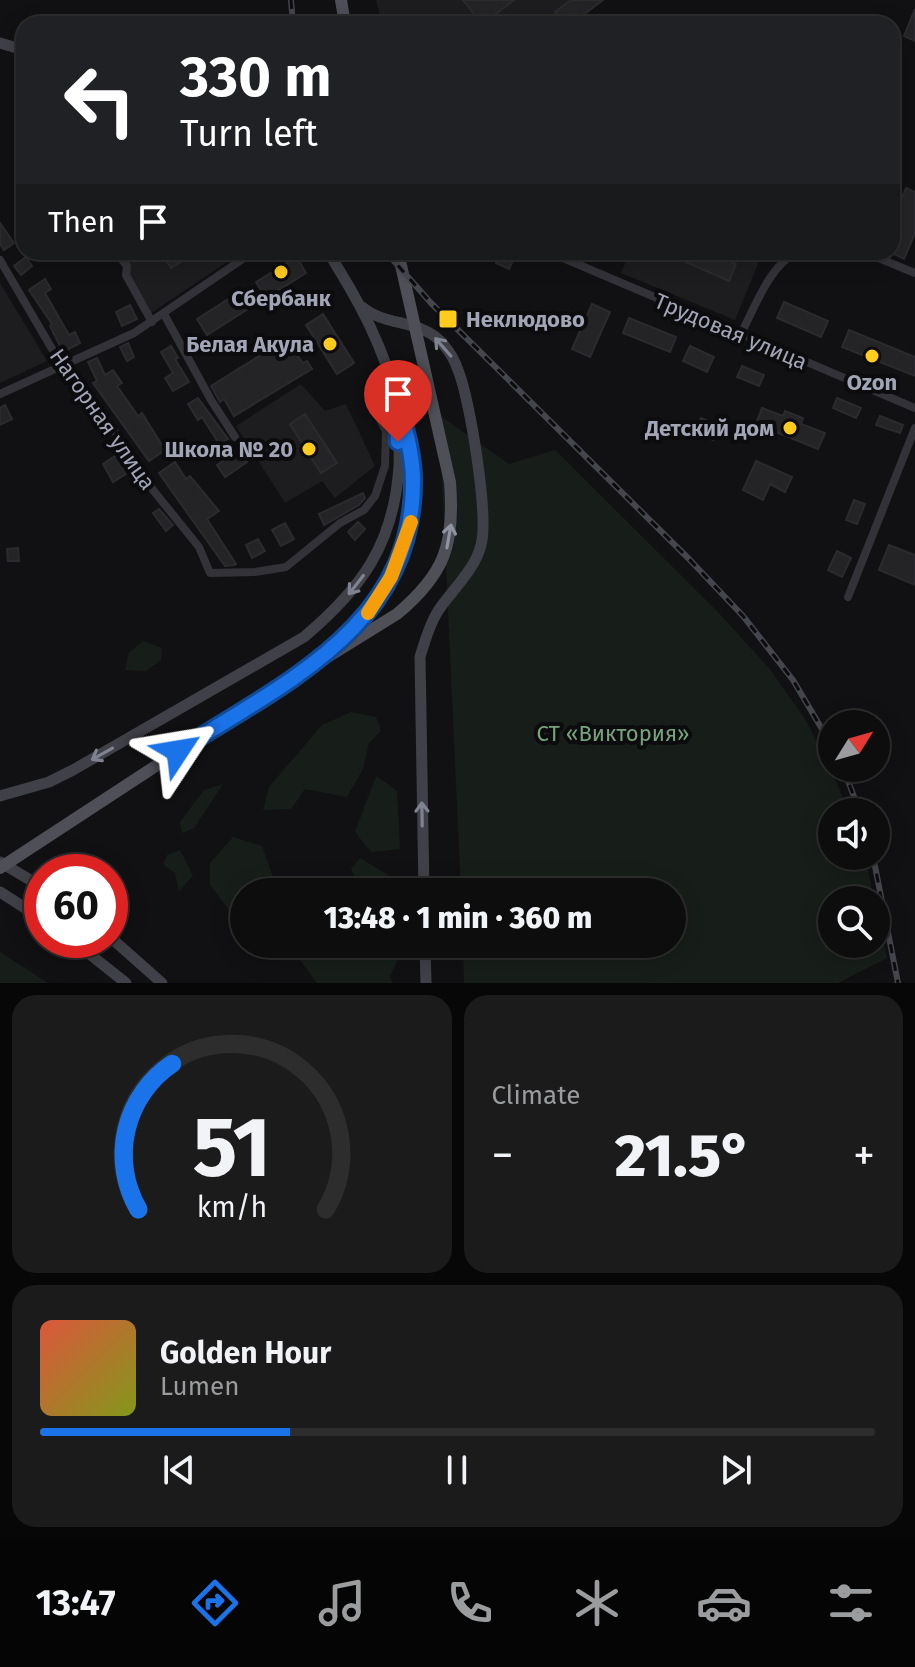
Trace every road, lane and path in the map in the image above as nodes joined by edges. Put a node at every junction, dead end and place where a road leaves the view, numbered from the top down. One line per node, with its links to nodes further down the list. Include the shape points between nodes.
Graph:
1 (0, 260): 14 (street, Нагорная улица)
2 (122, 260): 12 (street)
3 (242, 260): 11 (street)
4 (333, 260): 10 (street)
5 (400, 260): 21 (main road, one-way to 5, via 416,598 441,566 450,543 450,482)
6 (568, 260): 13 (street, Трудовая улица)
7 (786, 260): 13 (street)
8 (883, 260): 9 (street)
9 (915, 273)
10 (362, 307): 15 (street); 25 (street, one-way to 10, via 420,657 436,613 481,545 483,507 463,385 452,357 428,332 372,316)
11 (164, 314): 12 (street); 19 (street)
12 (152, 322): 14 (street)
13 (741, 334): 17 (street, Трудовая улица)
14 (62, 366): 15 (street, Нагорная улица, via 199,547 210,573 286,567 364,510 385,466 386,431 371,391); 16 (street)
15 (395, 392): 21 (street, via 413,479 403,550 374,607); 22 (street, one-way to 22, via 399,464 392,516 363,577 337,609 304,637 73,770)
16 (0, 394)
17 (915, 408)
18 (915, 428): 20 (street)
19 (235, 437)
20 (848, 597)
21 (317, 662): 23 (main road)
22 (0, 796)
23 (0, 865): 24 (street)
24 (24, 878)
25 (424, 878)
26 (0, 892): 27 (street)
27 (24, 907)
28 (128, 953): 32 (street)
29 (95, 958): 31 (street)
30 (425, 958): 33 (street)
31 (126, 983)
32 (162, 983)
33 (426, 983)

